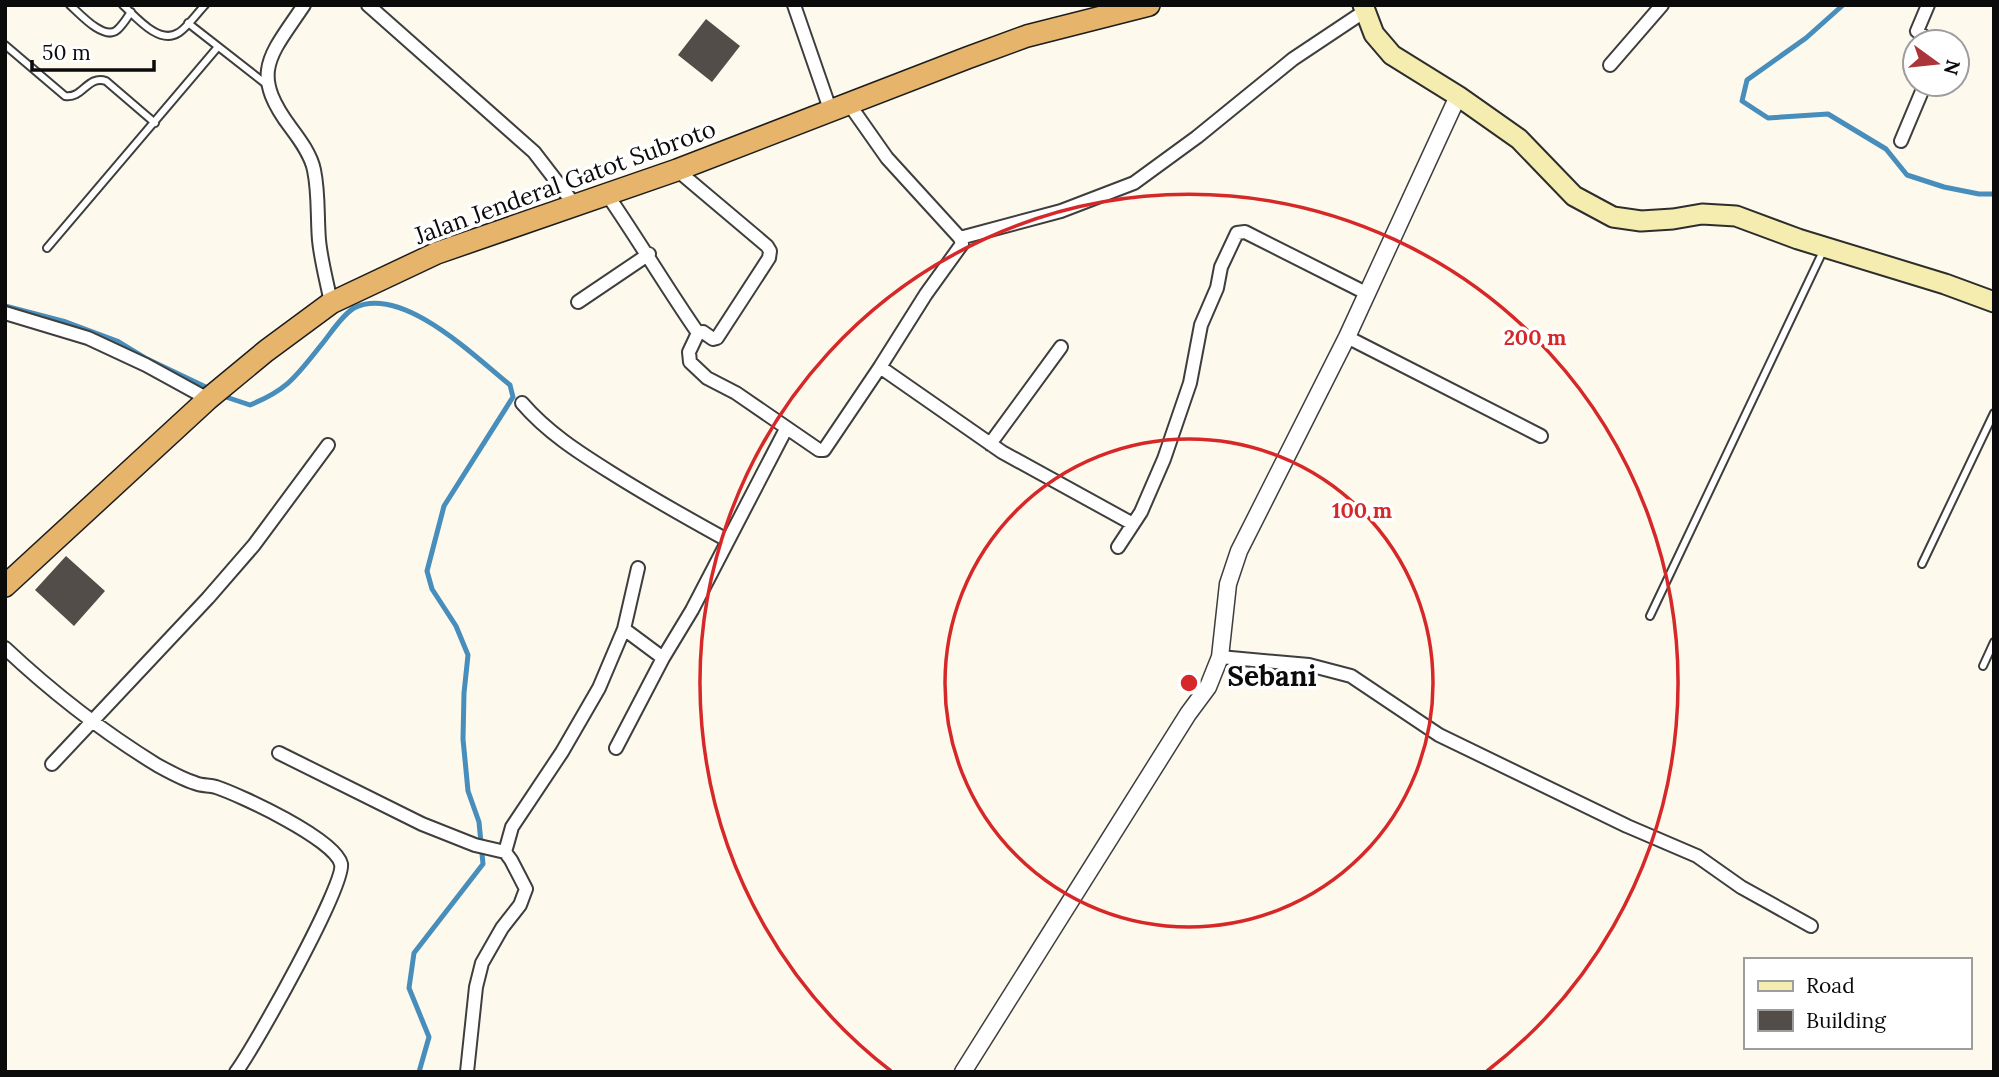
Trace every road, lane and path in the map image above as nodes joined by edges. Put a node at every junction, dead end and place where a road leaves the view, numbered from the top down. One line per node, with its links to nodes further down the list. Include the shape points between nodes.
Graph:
1 (70, 5): 11 (lane, via 110,34)
2 (123, 5): 11 (lane)
3 (205, 5): 12 (lane)
4 (304, 5): 17 (street, via 278,45)
5 (368, 5): 25 (street, via 534,152)
6 (794, 5): 20 (street)
7 (1149, 5): 20 (highway, Jalan Jenderal Gatot Subroto, via 1027,36)
8 (1662, 5): 16 (street)
9 (1928, 5): 13 (street)
10 (1364, 8): 18 (main road, via 1374,34 1391,55); 26 (street, via 1134,183 1061,211)
11 (131, 12): 12 (lane, via 159,35 179,33)
12 (188, 23): 15 (lane)
13 (1918, 28)
14 (5, 46): 21 (lane, via 65,96 78,94 93,80 106,81)
15 (218, 48): 17 (lane); 21 (lane)
16 (1610, 65)
17 (266, 84): 33 (street, via 314,167 319,239)
18 (1458, 96): 27 (main road, via 1519,139 1574,196 1613,217 1641,221 1702,214 1736,216); 30 (street)
19 (1919, 98): 22 (street)
20 (840, 108): 23 (highway, Jalan Jenderal Gatot Subroto); 26 (street)
21 (155, 123): 28 (lane)
22 (1901, 141)
23 (677, 170): 24 (highway, Jalan Jenderal Gatot Subroto); 35 (street, via 770,251 717,338)
24 (606, 193): 25 (highway, Jalan Jenderal Gatot Subroto); 29 (street)
25 (574, 204): 33 (highway, Jalan Jenderal Gatot Subroto, via 437,253)
26 (960, 238): 38 (street, via 960,249)
27 (1825, 247): 32 (main road); 52 (lane)
28 (47, 248)
29 (649, 254): 31 (street); 35 (street)
30 (1366, 293): 36 (street); 46 (street, via 1245,232 1237,233 1201,325 1190,383 1164,459)
31 (578, 302)
32 (1994, 302)
33 (331, 303): 39 (highway, Jalan Jenderal Gatot Subroto)
34 (5, 313): 39 (street, via 88,338)
35 (698, 333): 42 (street, via 689,352 695,368)
36 (1347, 337): 43 (street); 56 (street, via 1239,551 1228,584)
37 (1061, 347): 44 (street)
38 (880, 367): 42 (street, via 824,450); 44 (street)
39 (215, 395): 51 (highway, Jalan Jenderal Gatot Subroto)
40 (522, 403): 47 (street, via 539,423 581,454)
41 (1994, 413): 49 (lane)
42 (786, 429): 47 (street)
43 (1541, 436)
44 (990, 444): 46 (street)
45 (328, 445): 59 (street, via 254,545)
46 (1133, 524): 48 (street)
47 (727, 540): 57 (street)
48 (1118, 547)
49 (1922, 564)
50 (638, 569): 53 (street)
51 (5, 586)
52 (1650, 617)
53 (624, 629): 57 (street); 63 (street, via 600,688)
54 (1994, 642): 58 (lane)
55 (5, 648): 59 (street)
56 (1220, 657): 64 (street, via 1300,664 1351,676 1439,735 1697,856); 67 (street, via 1208,687)
57 (663, 658): 60 (street)
58 (1983, 666)
59 (90, 722): 62 (street); 66 (street, via 159,766 295,825 341,862 333,892 286,987)
60 (616, 748)
61 (279, 753): 63 (street, via 422,824)
62 (52, 764)
63 (500, 851): 65 (street, via 511,860 526,889 482,963 476,987)
64 (1811, 926)
65 (471, 1070)
66 (236, 1072)
67 (963, 1072)

